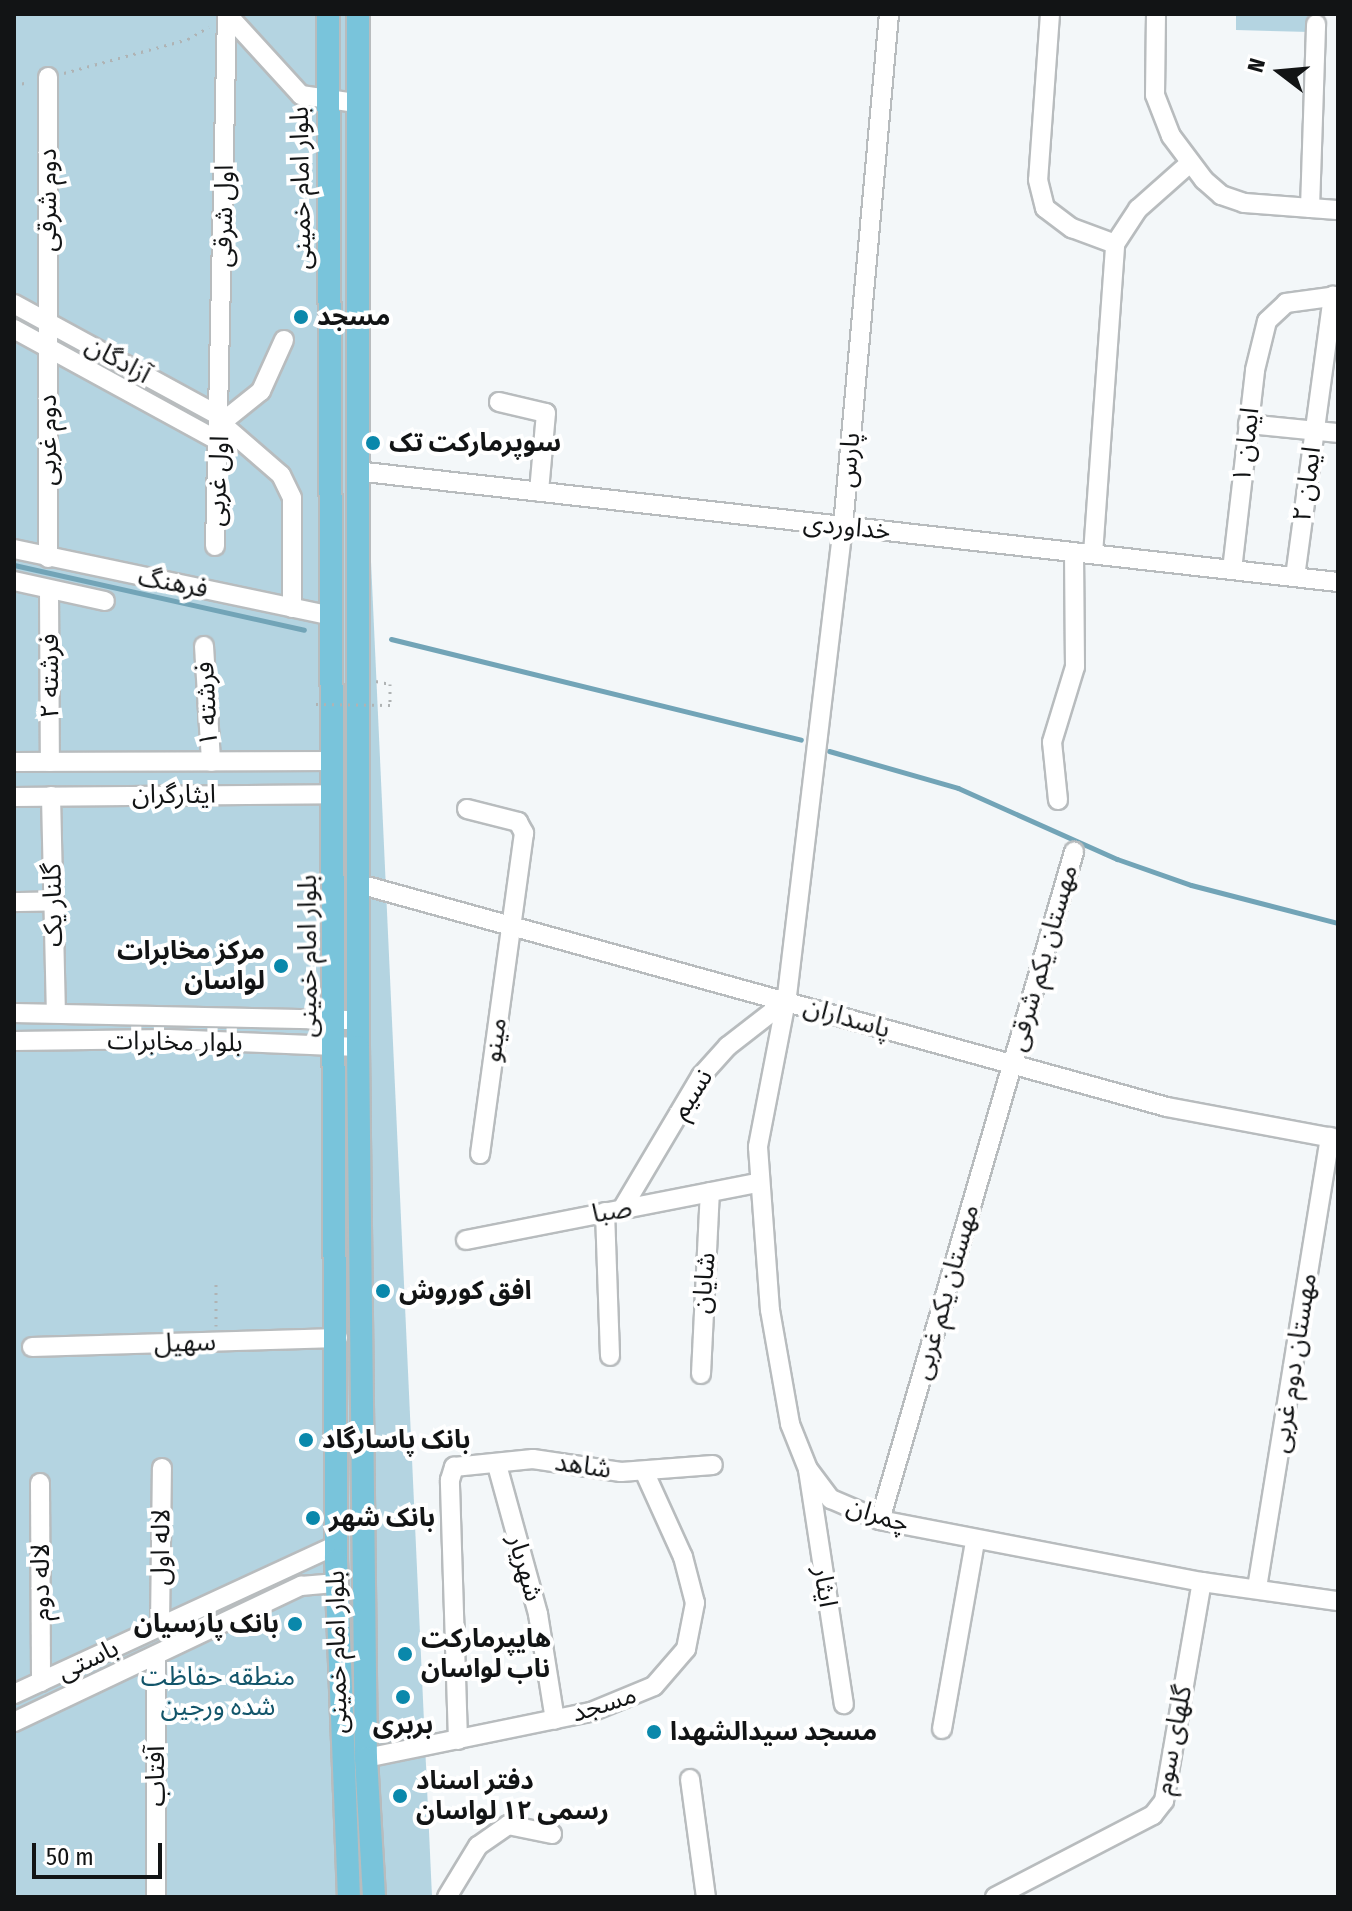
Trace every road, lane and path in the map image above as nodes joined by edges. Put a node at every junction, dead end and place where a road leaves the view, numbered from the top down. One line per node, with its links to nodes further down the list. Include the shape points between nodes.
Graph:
1 (328, 14): 10 (main road, بلوار امام خمینی)
2 (358, 14): 11 (main road, بلوار امام خمینی)
3 (889, 14): 29 (street, پارس)
4 (1050, 14): 15 (street, via 1038,180 1045,208 1072,228)
5 (1156, 14): 12 (street, via 1155,95 1171,136)
6 (227, 15): 8 (path, via 188,39); 10 (street, via 301,95); 24 (street, اول شرقی)
7 (1316, 24): 13 (street)
8 (48, 77): 9 (path); 18 (street, دوم شرقی)
9 (14, 85)
10 (327, 103): 11 (street); 42 (main road, بلوار امام خمینی)
11 (356, 103): 27 (main road, بلوار امام خمینی)
12 (1190, 163): 13 (street, via 1221,195); 15 (street, via 1138,209)
13 (1310, 208): 14 (street)
14 (1338, 210)
15 (1115, 244): 33 (street)
16 (1335, 296): 23 (street, ایمان ۱, via 1286,303 1267,321); 25 (street, ایمان ۲)
17 (14, 304): 18 (street, آزادگان)
18 (48, 322): 21 (street, دوم غربی); 24 (street, آزادگان)
19 (14, 329): 21 (street, آزادگان)
20 (284, 340): 24 (street, via 261,391)
21 (48, 347): 24 (street, آزادگان); 34 (street, دوم غربی)
22 (499, 402): 28 (street, via 546,413)
23 (1248, 424): 25 (street); 35 (street, ایمان ۱)
24 (221, 427): 30 (street, اول غربی); 41 (street, via 281,475 292,498)
25 (1314, 431): 26 (street); 36 (street, ایمان ۲)
26 (1338, 433)
27 (356, 471): 28 (street, خداوردی); 56 (main road, بلوار امام خمینی)
28 (539, 492): 29 (street, خداوردی)
29 (843, 526): 32 (street, خداوردی); 60 (street, پارس)
30 (215, 546)
31 (14, 549): 34 (street, فرهنگ)
32 (1074, 552): 33 (street, خداوردی); 53 (street, via 1075,667 1052,742)
33 (1093, 554): 35 (street, خداوردی)
34 (48, 558): 41 (street, فرهنگ)
35 (1232, 570): 36 (street, خداوردی)
36 (1295, 577): 38 (street, خداوردی)
37 (14, 581): 39 (street)
38 (1338, 582)
39 (49, 590): 40 (street); 48 (street, فرشته ۲)
40 (105, 601)
41 (292, 608): 42 (street, فرهنگ)
42 (331, 616): 46 (main road, بلوار امام خمینی)
43 (204, 646): 49 (street, فرشته ۱)
44 (390, 684): 45 (path, bridge, via 390,705)
45 (316, 704)
46 (334, 761): 49 (street, ایثارگران); 50 (main road, بلوار امام خمینی)
47 (14, 762): 48 (street, ایثارگران)
48 (50, 762): 49 (street, ایثارگران)
49 (211, 762)
50 (334, 794): 51 (street, ایثارگران); 63 (main road, بلوار امام خمینی)
51 (51, 796): 52 (street, ایثارگران); 57 (street, گلنار یک)
52 (14, 797)
53 (1058, 800)
54 (467, 809): 59 (street, مینو, via 524,825)
55 (1074, 852): 66 (street, مهستان یکم شرقی)
56 (359, 884): 59 (street, پاسداران); 63 (main road, بلوار امام خمینی)
57 (53, 901): 58 (street); 62 (street, گلنار یک)
58 (14, 902)
59 (511, 926): 60 (street, پاسداران); 68 (street, مینو)
60 (786, 1001): 66 (street, پاسداران); 69 (street, چمران, via 758,1147); 71 (street, نسیم, via 728,1046 701,1076)
61 (14, 1013): 62 (street, بلوار مخابرات)
62 (56, 1013): 63 (street, بلوار مخابرات)
63 (348, 1020): 65 (main road, بلوار امام خمینی)
64 (14, 1041): 65 (street, بلوار مخابرات, via 168,1039)
65 (347, 1047): 74 (main road, بلوار امام خمینی); 101 (main road, بلوار امام خمینی)
66 (1012, 1065): 67 (street, پاسداران, via 1167,1107); 85 (street, مهستان یکم غربی)
67 (1334, 1138): 90 (street, مهستان دوم غربی)
68 (480, 1154)
69 (757, 1183): 70 (street, صبا); 82 (street, چمران, via 772,1324 790,1424)
70 (710, 1192): 71 (street, صبا); 78 (street, شایان)
71 (614, 1211): 72 (street, صبا); 77 (street)
72 (466, 1240)
73 (216, 1284): 75 (path)
74 (338, 1338): 75 (street, سهیل); 87 (main road, بلوار امام خمینی)
75 (216, 1342): 76 (street, سهیل)
76 (32, 1347)
77 (610, 1356)
78 (701, 1374)
79 (497, 1465): 83 (street, شاهد, via 533,1459); 97 (street, شهریار, via 538,1614); 100 (street, شاهد, via 454,1467 450,1480)
80 (713, 1465): 83 (street, شاهد)
81 (162, 1468): 92 (street, لاله اول)
82 (808, 1469): 85 (street, چمران, via 831,1499); 96 (street, ایثار)
83 (644, 1471): 97 (street, مسجد, via 683,1557 695,1603 686,1649 654,1686 591,1712)
84 (40, 1483): 94 (street, لاله دوم)
85 (880, 1520): 86 (street, چمران)
86 (975, 1541): 88 (street, چمران); 99 (street)
87 (336, 1545): 89 (main road, بلوار امام خمینی); 92 (street, باستی)
88 (1202, 1582): 90 (street, چمران); 109 (street, گلهای سوم, via 1164,1801 1153,1815)
89 (337, 1583): 93 (street, باستی, via 301,1586); 105 (main road, بلوار امام خمینی)
90 (1257, 1588): 91 (street, چمران)
91 (1338, 1601)
92 (160, 1626): 94 (street, باستی)
93 (156, 1655): 98 (street, باستی); 104 (street, آفتاب)
94 (41, 1682): 95 (street, باستی)
95 (14, 1694)
96 (844, 1704)
97 (555, 1720): 100 (street, مسجد)
98 (14, 1722)
99 (942, 1729)
100 (458, 1740): 101 (street, مسجد)
101 (366, 1758): 106 (main road, بلوار امام خمینی)
102 (690, 1779): 108 (street)
103 (552, 1834): 107 (street, via 508,1825 478,1846)
104 (156, 1897)
105 (349, 1897)
106 (374, 1897)
107 (447, 1897)
108 (706, 1897)
109 (995, 1897)

